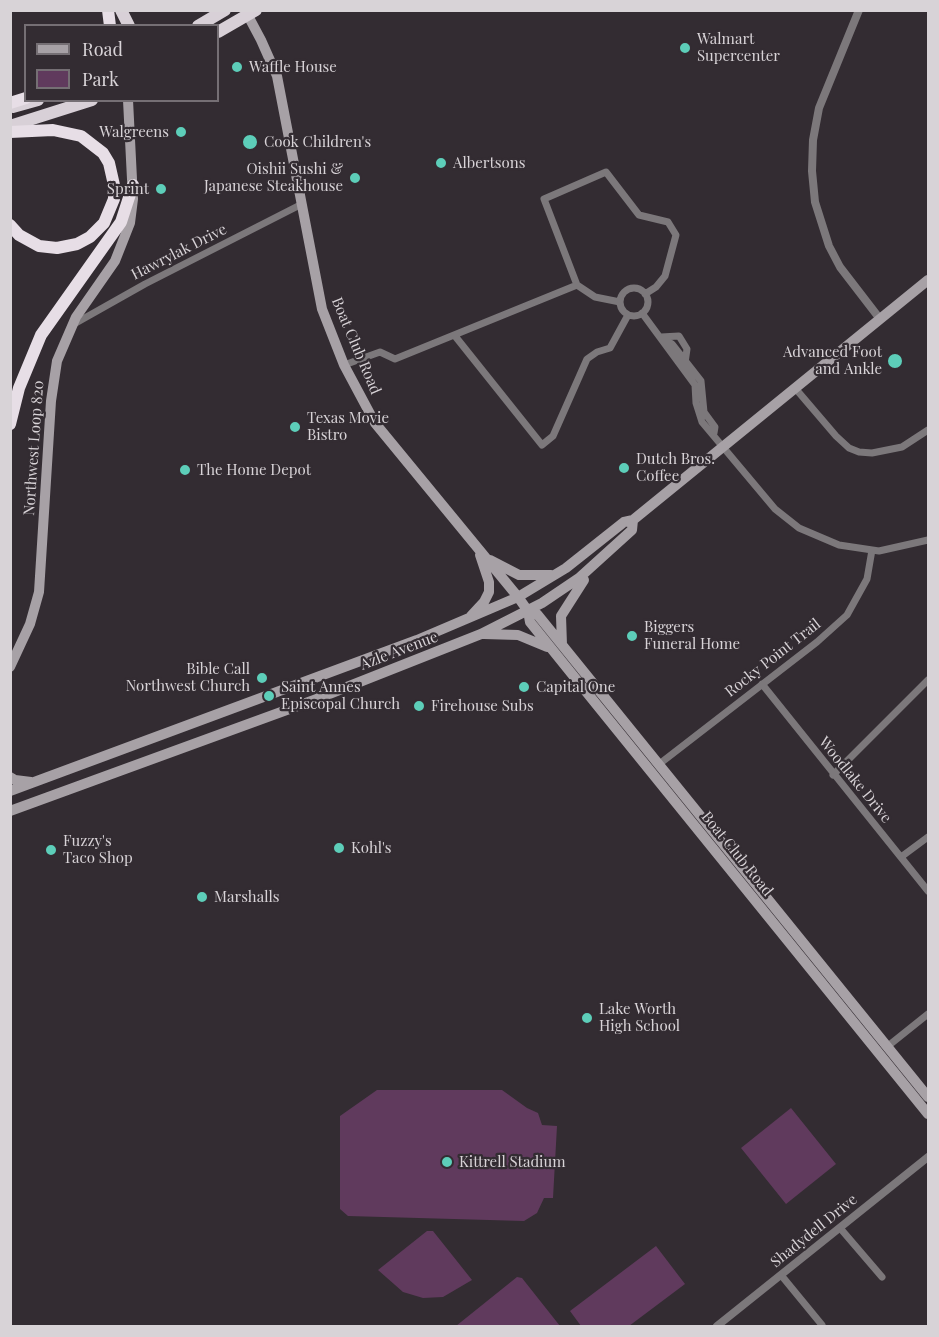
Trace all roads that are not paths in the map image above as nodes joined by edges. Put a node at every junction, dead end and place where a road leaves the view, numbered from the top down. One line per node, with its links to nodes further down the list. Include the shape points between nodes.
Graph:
1 (120, 10): 5 (highway)
2 (225, 10): 6 (highway)
3 (859, 10): 24 (street, via 822,101 813,140 812,171 815,202 829,246 840,267)
4 (249, 12): 7 (highway); 16 (main road, Boat Club Road, via 277,76)
5 (128, 24)
6 (201, 24)
7 (219, 31)
8 (24, 99): 12 (highway)
9 (27, 102): 12 (highway)
10 (86, 102): 13 (highway)
11 (128, 102): 15 (main road, Northwest Loop 820)
12 (10, 105)
13 (10, 126)
14 (10, 132): 17 (highway, via 52,130 81,136 103,153 114,185 114,199 104,223 77,244 39,246)
15 (133, 185): 25 (main road, Northwest Loop 820, via 130,223 119,254); 32 (highway, via 121,222 41,335)
16 (300, 206): 25 (street, Hawrylak Drive); 28 (main road, Boat Club Road, via 322,309)
17 (10, 225)
18 (928, 280): 24 (main road, Azle Avenue)
19 (577, 285): 20 (street, via 544,199 606,172 639,215 668,222 676,234 665,276); 21 (street, via 595,297); 26 (street)
20 (645, 294): 21 (street, via 629,289); 22 (street, via 647,303)
21 (620, 302): 23 (street)
22 (642, 314): 23 (street); 27 (street)
23 (628, 315): 26 (street, via 610,348 587,359 553,436 542,445)
24 (880, 319): 30 (main road, Azle Avenue)
25 (71, 326): 48 (main road, Northwest Loop 820, via 59,353 52,390 39,592 30,624)
26 (455, 336): 28 (street, via 395,359 380,352)
27 (661, 337): 29 (street); 29 (street, via 679,336 687,349)
28 (344, 365): 38 (main road, Boat Club Road, via 363,404 389,442)
29 (684, 365): 35 (street, via 695,385 702,422)
30 (795, 388): 34 (street, via 836,436 859,452 902,447); 35 (main road, Azle Avenue)
31 (10, 411): 32 (highway)
32 (11, 416): 33 (highway)
33 (10, 424)
34 (928, 430)
35 (724, 446): 36 (main road, Azle Avenue); 39 (street, via 775,509 799,528 839,545)
36 (633, 520): 40 (main road, Azle Avenue, via 632,530); 41 (main road, Azle Avenue, via 624,522)
37 (928, 540): 39 (street)
38 (478, 549): 41 (main road, via 519,575); 42 (main road, Boat Club Road); 44 (main road, Azle Avenue, via 489,592)
39 (872, 549): 52 (street, Rocky Point Trail, via 867,579 847,615)
40 (608, 554): 43 (main road, Azle Avenue, via 556,595); 46 (main road, via 565,607)
41 (554, 575): 42 (main road, Azle Avenue)
42 (518, 597): 43 (main road, Boat Club Road); 44 (main road, Azle Avenue)
43 (528, 611): 45 (main road, Azle Avenue); 46 (main road, Boat Club Road, via 537,614)
44 (464, 621): 47 (main road, Azle Avenue)
45 (481, 634): 46 (main road, via 527,637); 51 (main road, Azle Avenue)
46 (558, 648): 54 (main road, Boat Club Road); 68 (main road, Boat Club Road)
47 (354, 663): 50 (main road, Azle Avenue); 51 (main road)
48 (10, 667)
49 (928, 680): 55 (street)
50 (307, 681): 53 (main road); 57 (main road, Azle Avenue)
51 (360, 682): 53 (main road, Azle Avenue)
52 (762, 684): 54 (street, Rocky Point Trail); 55 (street, Woodlake Drive)
53 (314, 700): 59 (main road, Azle Avenue)
54 (658, 765): 66 (main road, Boat Club Road)
55 (833, 775): 63 (street, Woodlake Drive)
56 (10, 777): 57 (main road)
57 (35, 782): 58 (main road, Azle Avenue)
58 (10, 790)
59 (34, 803): 60 (main road, Azle Avenue); 61 (main road)
60 (10, 811)
61 (10, 821)
62 (928, 837): 63 (street)
63 (901, 858): 64 (street, Woodlake Drive)
64 (928, 891)
65 (928, 1014): 66 (street)
66 (888, 1046): 67 (main road, Boat Club Road)
67 (928, 1097)
68 (928, 1114)
69 (928, 1157): 70 (street, Shadydell Drive)
70 (840, 1228): 71 (street, Shadydell Drive); 72 (street)
71 (781, 1275): 73 (street, Shadydell Drive); 74 (street)
72 (882, 1277)
73 (721, 1325)
74 (822, 1325)

